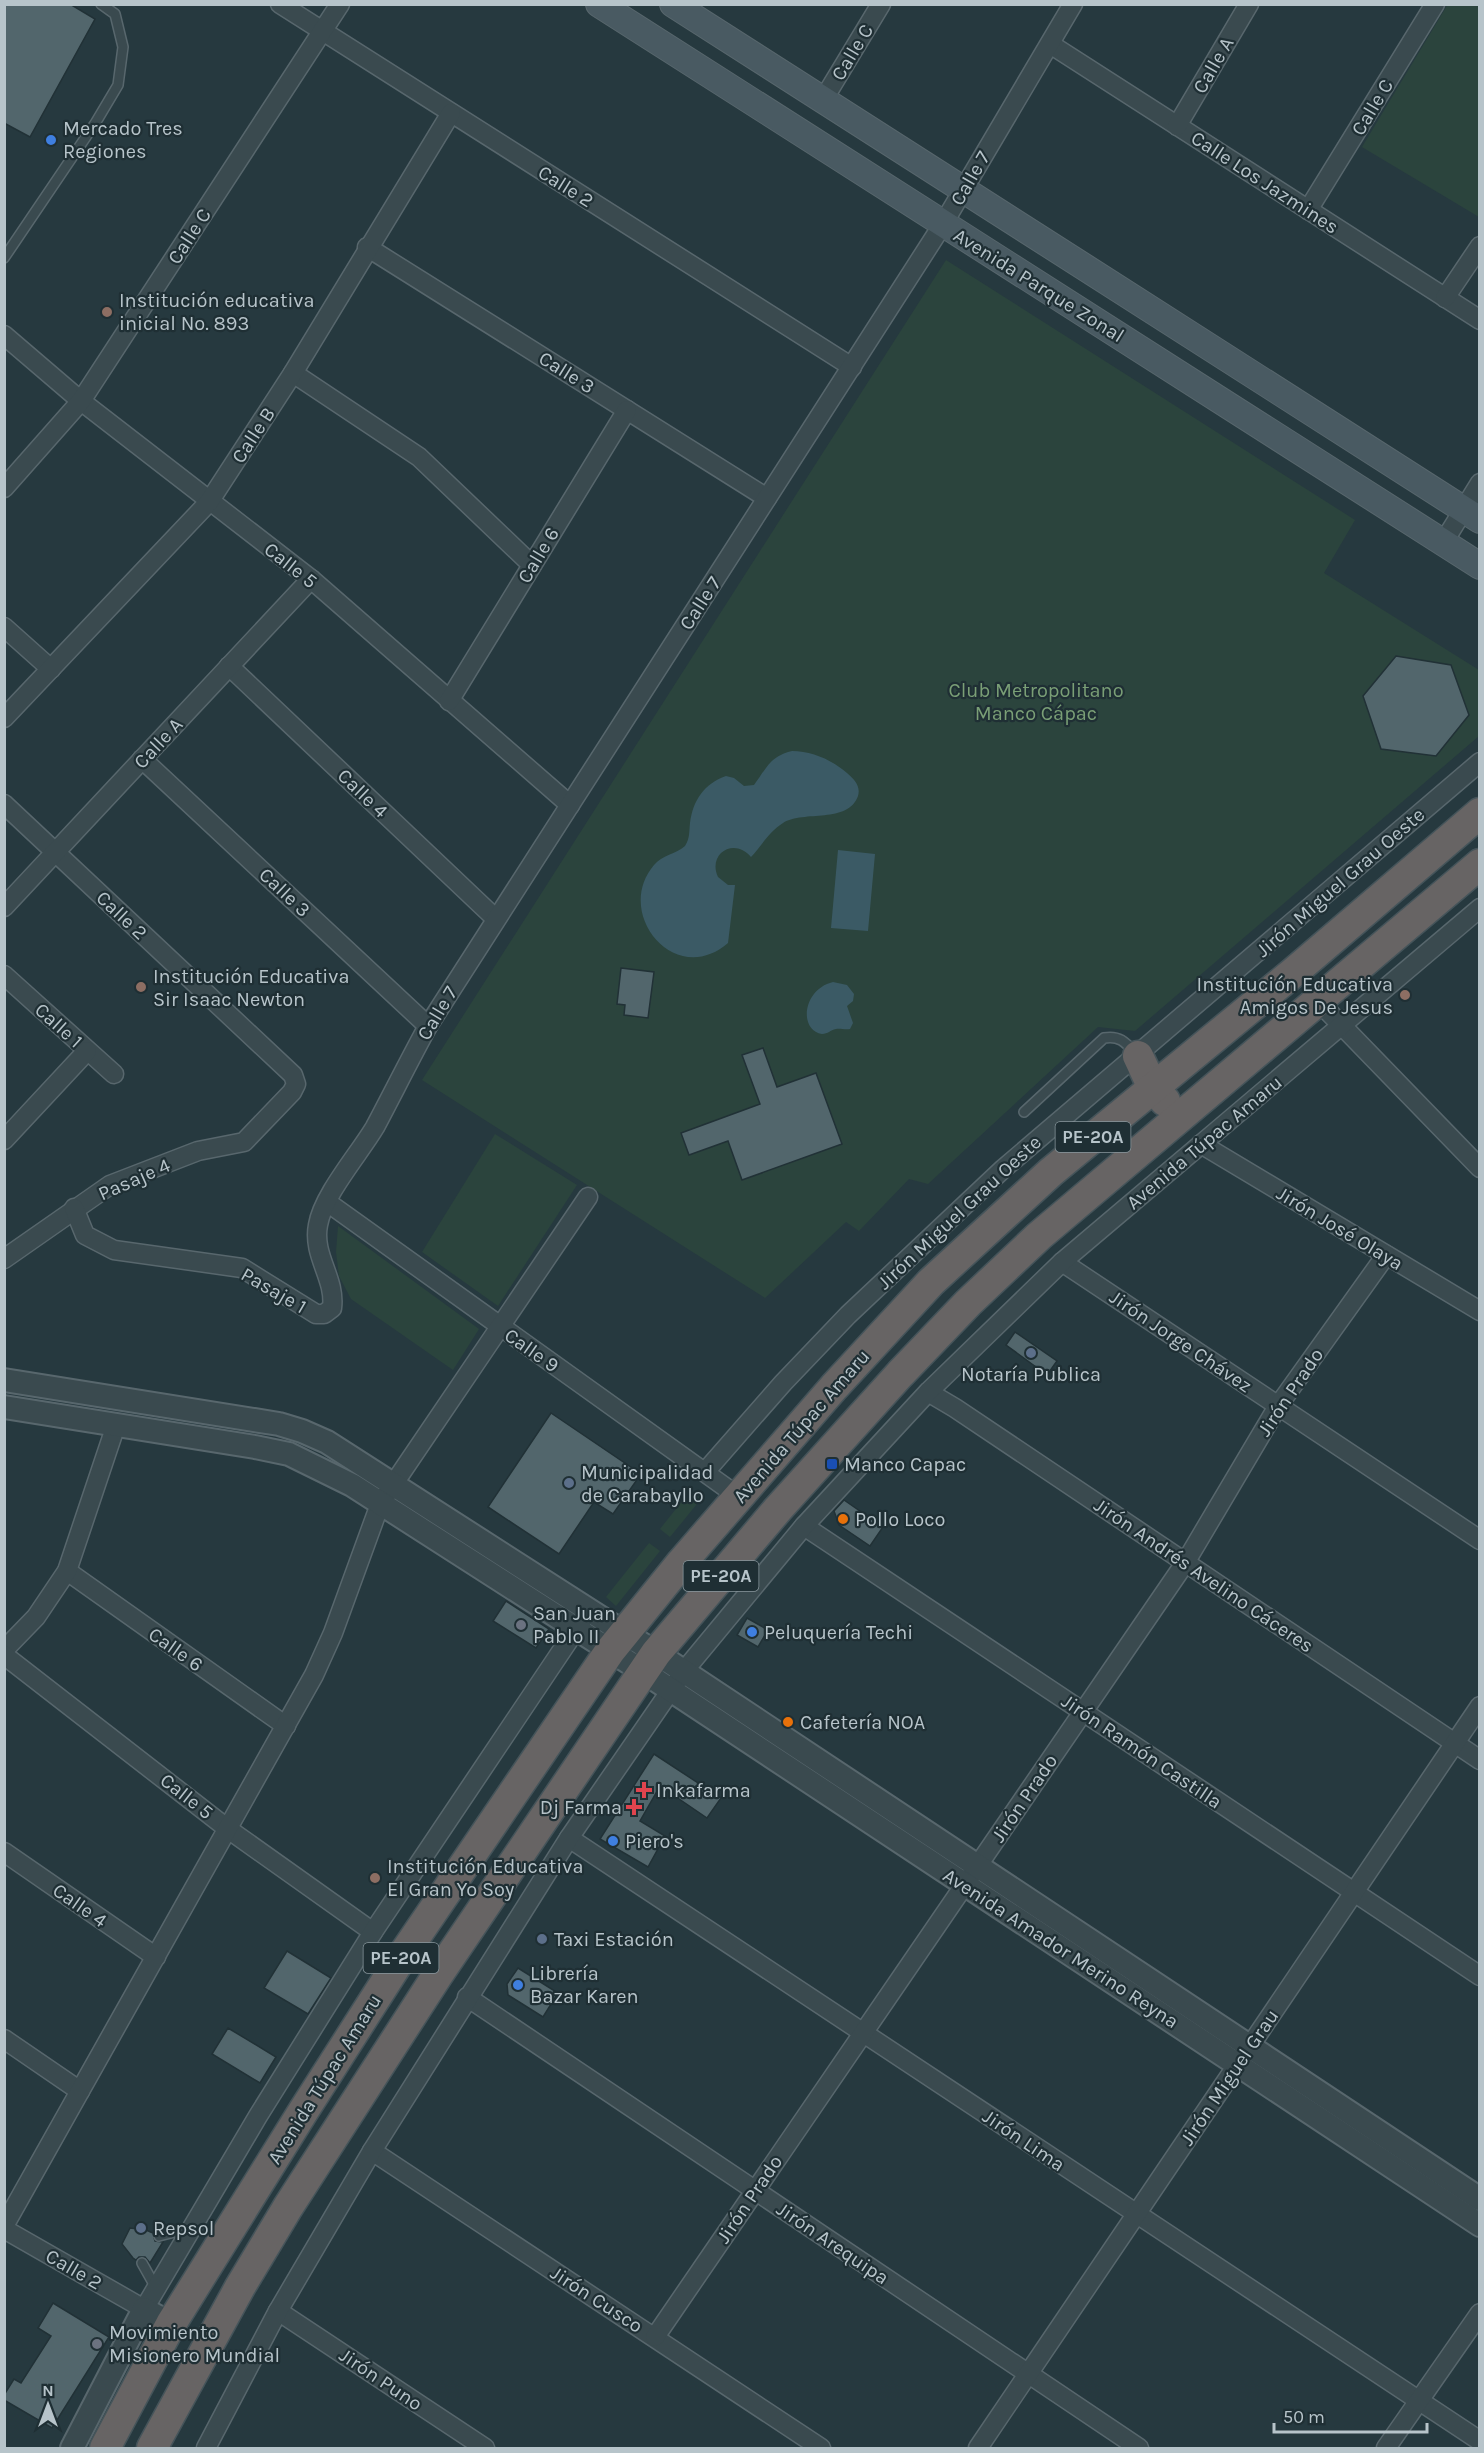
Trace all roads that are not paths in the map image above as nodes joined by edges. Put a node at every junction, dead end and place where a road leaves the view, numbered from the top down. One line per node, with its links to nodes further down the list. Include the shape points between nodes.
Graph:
1 (101, 4): 20 (lane, via 115,14 123,47 118,85)
2 (280, 4): 10 (street, Calle 2)
3 (340, 4): 10 (street, Calle C)
4 (599, 4): 17 (main road, Avenida Parque Zonal)
5 (673, 4): 12 (main road, Avenida Parque Zonal)
6 (881, 4): 12 (street, Calle C)
7 (1073, 4): 11 (street, Calle 7)
8 (1249, 4): 14 (street, Calle A)
9 (1435, 4): 16 (street, Calle C)
10 (323, 32): 13 (street, Calle 2); 26 (street, Calle C)
11 (1050, 44): 14 (street, Calle Los Jazmines); 15 (street, Calle 7)
12 (823, 100): 15 (main road, Avenida Parque Zonal)
13 (451, 112): 19 (street, Calle B); 24 (street, Calle 2)
14 (1177, 126): 16 (street, Calle Los Jazmines)
15 (963, 190): 17 (street, Calle 7); 32 (main road, Avenida Parque Zonal)
16 (1308, 210): 21 (street, Calle Los Jazmines)
17 (943, 224): 24 (street, Calle 7); 33 (main road, Avenida Parque Zonal)
18 (1479, 246): 21 (street)
19 (367, 247): 25 (street, Calle B); 27 (street, Calle 3)
20 (4, 258)
21 (1445, 298): 22 (street, Calle Los Jazmines)
22 (1479, 320)
23 (4, 335): 26 (street, Calle 5)
24 (852, 367): 30 (street, Calle 7)
25 (293, 373): 31 (street, Calle B); 34 (street, via 419,457)
26 (81, 400): 29 (street, Calle C); 31 (street, Calle 5)
27 (627, 410): 30 (street, Calle 3); 34 (street, Calle 6)
28 (1479, 483): 32 (street)
29 (4, 488)
30 (767, 498): 45 (street, Calle 7)
31 (209, 502): 36 (street, Calle 5); 39 (street, Calle B)
32 (1471, 514): 33 (street)
33 (1443, 543): 35 (main road, Avenida Parque Zonal)
34 (532, 565): 40 (street, Calle 6)
35 (1479, 566)
36 (311, 579): 38 (street, Calle A); 40 (street, Calle 5)
37 (4, 627): 39 (street)
38 (229, 666): 42 (street, Calle A); 51 (street, Calle 4)
39 (51, 669): 41 (street, Calle B)
40 (449, 701): 45 (street, Calle 5)
41 (4, 718)
42 (142, 759): 47 (street, Calle A); 55 (street, Calle 3)
43 (1479, 762): 57 (street, Jirón Miguel Grau Oeste)
44 (4, 804): 47 (street, Calle 2)
45 (570, 805): 51 (street, Calle 7)
46 (1479, 813): 59 (highway, Avenida Túpac Amaru / PE-20A)
47 (55, 852): 49 (street, Calle A); 63 (street, Calle 2, via 293,1075 296,1084 292,1092)
48 (1473, 881): 53 (highway, Avenida Túpac Amaru / PE-20A)
49 (4, 907)
50 (1479, 908): 54 (street, Avenida Túpac Amaru)
51 (496, 920): 55 (street, Calle 7)
52 (4, 975): 56 (street, Calle 1)
53 (1318, 1000): 54 (street); 61 (highway, Avenida Túpac Amaru / PE-20A)
54 (1342, 1024): 64 (street, Avenida Túpac Amaru); 65 (street)
55 (428, 1026): 67 (street, Calle 7, via 374,1128)
56 (87, 1051): 58 (street, Calle 1); 62 (street)
57 (1138, 1056): 59 (highway); 60 (lane, via 1124,1039 1104,1038); 79 (street, Jirón Miguel Grau Oeste, via 1002,1169 848,1315)
58 (114, 1074)
59 (1153, 1088): 61 (highway); 81 (highway, Avenida Túpac Amaru / PE-20A, via 1051,1172 931,1282)
60 (1024, 1112)
61 (1179, 1117): 92 (highway, Avenida Túpac Amaru / PE-20A, via 1039,1236 968,1303 778,1509)
62 (4, 1140)
63 (244, 1142): 68 (street, Pasaje 4, via 198,1151 110,1185)
64 (1201, 1144): 69 (street, Jirón José Olaya); 71 (street, Avenida Túpac Amaru)
65 (1479, 1168)
66 (588, 1197): 73 (street)
67 (327, 1202): 68 (street, Pasaje 1, via 316,1237 334,1293 332,1308 324,1314 316,1314 242,1268 114,1250 85,1235); 73 (street, Calle 9)
68 (74, 1208): 70 (street, Pasaje 4)
69 (1386, 1255): 72 (street, Jirón José Olaya); 76 (street, Jirón Prado)
70 (4, 1259)
71 (1062, 1262): 75 (street, Avenida Túpac Amaru); 76 (street, Jirón Jorge Chávez)
72 (1479, 1311)
73 (500, 1328): 79 (street, Calle 9); 80 (street)
74 (4, 1380): 80 (street, via 279,1424 327,1442)
75 (928, 1392): 83 (street, Avenida Túpac Amaru); 85 (street, Jirón Andrés Avelino Cáceres)
76 (1278, 1406): 84 (street, Jirón Jorge Chávez); 85 (street, Jirón Prado)
77 (4, 1407): 78 (street)
78 (116, 1425): 82 (street, via 289,1454 352,1485); 86 (street)
79 (705, 1472): 81 (street, Calle 9)
80 (394, 1484): 82 (street); 87 (street)
81 (739, 1497): 89 (highway, Avenida Túpac Amaru / PE-20A)
82 (380, 1504): 88 (street); 97 (street, via 333,1633)
83 (804, 1526): 93 (street, Avenida Túpac Amaru); 96 (street, Jirón Ramón Castilla)
84 (1479, 1540)
85 (1185, 1563): 96 (street, Jirón Prado); 98 (street, Jirón Andrés Avelino Cáceres)
86 (67, 1571): 90 (street, via 36,1617); 97 (street, Calle 6)
87 (589, 1610): 88 (street, Avenida Túpac Amaru); 89 (street)
88 (576, 1629): 89 (street); 106 (street, Avenida Túpac Amaru)
89 (617, 1642): 92 (street); 107 (highway, Avenida Túpac Amaru / PE-20A)
90 (4, 1650)
91 (4, 1655): 100 (street, Calle 5)
92 (649, 1662): 93 (street, Avenida Amador Merino Reyna); 94 (street, Avenida Amador Merino Reyna); 109 (highway, Avenida Túpac Amaru / PE-20A)
93 (684, 1671): 94 (street, Avenida Túpac Amaru); 103 (street, Avenida Amador Merino Reyna)
94 (671, 1691): 101 (street, Avenida Túpac Amaru); 104 (street, Avenida Amador Merino Reyna)
95 (1479, 1706): 98 (street, Jirón Miguel Grau)
96 (1083, 1712): 103 (street, Jirón Prado); 105 (street, Jirón Ramón Castilla)
97 (286, 1726): 100 (street)
98 (1455, 1743): 99 (street, Jirón Andrés Avelino Cáceres); 105 (street, Jirón Miguel Grau)
99 (1479, 1760)
100 (228, 1829): 106 (street, Calle 5); 108 (street)
101 (569, 1838): 111 (street, Avenida Túpac Amaru); 112 (street, Jirón Lima)
102 (4, 1852): 108 (street, Calle 4)
103 (977, 1866): 104 (street, Jirón Prado); 114 (street, Avenida Amador Merino Reyna)
104 (964, 1884): 112 (street, Jirón Prado); 114 (street, Avenida Amador Merino Reyna)
105 (1354, 1892): 110 (street, Jirón Ramón Castilla); 114 (street, Jirón Miguel Grau)
106 (373, 1932): 122 (street, Avenida Túpac Amaru)
107 (403, 1955): 109 (highway); 129 (highway, Avenida Túpac Amaru / PE-20A)
108 (156, 1957): 115 (street)
109 (437, 1976): 136 (highway, Avenida Túpac Amaru / PE-20A, via 288,2207)
110 (1479, 1976)
111 (467, 1996): 116 (street, Avenida Túpac Amaru); 117 (street, Jirón Arequipa)
112 (863, 2033): 117 (street, Jirón Prado); 119 (street, Jirón Lima)
113 (4, 2039): 115 (street)
114 (1243, 2055): 118 (street, Avenida Amador Merino Reyna); 119 (street, Jirón Miguel Grau); 120 (street, Avenida Amador Merino Reyna)
115 (80, 2091): 121 (street)
116 (372, 2151): 127 (street, Avenida Túpac Amaru); 130 (street, Jirón Cusco)
117 (755, 2190): 130 (street, Jirón Prado); 131 (street, Jirón Arequipa)
118 (1479, 2199)
119 (1136, 2214): 131 (street, Jirón Miguel Grau); 132 (street, Jirón Lima)
120 (1479, 2225)
121 (4, 2228): 126 (street, Calle 2)
122 (192, 2228): 123 (lane); 125 (street, Avenida Túpac Amaru)
123 (159, 2236)
124 (142, 2263): 125 (lane)
125 (156, 2288): 126 (street, Avenida Túpac Amaru)
126 (144, 2309): 129 (street); 134 (street, Avenida Túpac Amaru)
127 (278, 2311): 137 (street, Avenida Túpac Amaru); 138 (street, Jirón Puno)
128 (1479, 2313): 132 (street)
129 (171, 2324): 135 (highway, Avenida Túpac Amaru / PE-20A)
130 (655, 2337): 139 (street, Jirón Cusco)
131 (1028, 2374): 140 (street, Jirón Miguel Grau); 141 (street, Jirón Arequipa)
132 (1419, 2401): 133 (street, Jirón Lima); 142 (street)
133 (1479, 2441)
134 (72, 2448)
135 (105, 2448)
136 (152, 2448)
137 (206, 2448)
138 (484, 2448)
139 (821, 2448)
140 (978, 2448)
141 (1139, 2448)
142 (1386, 2448)

